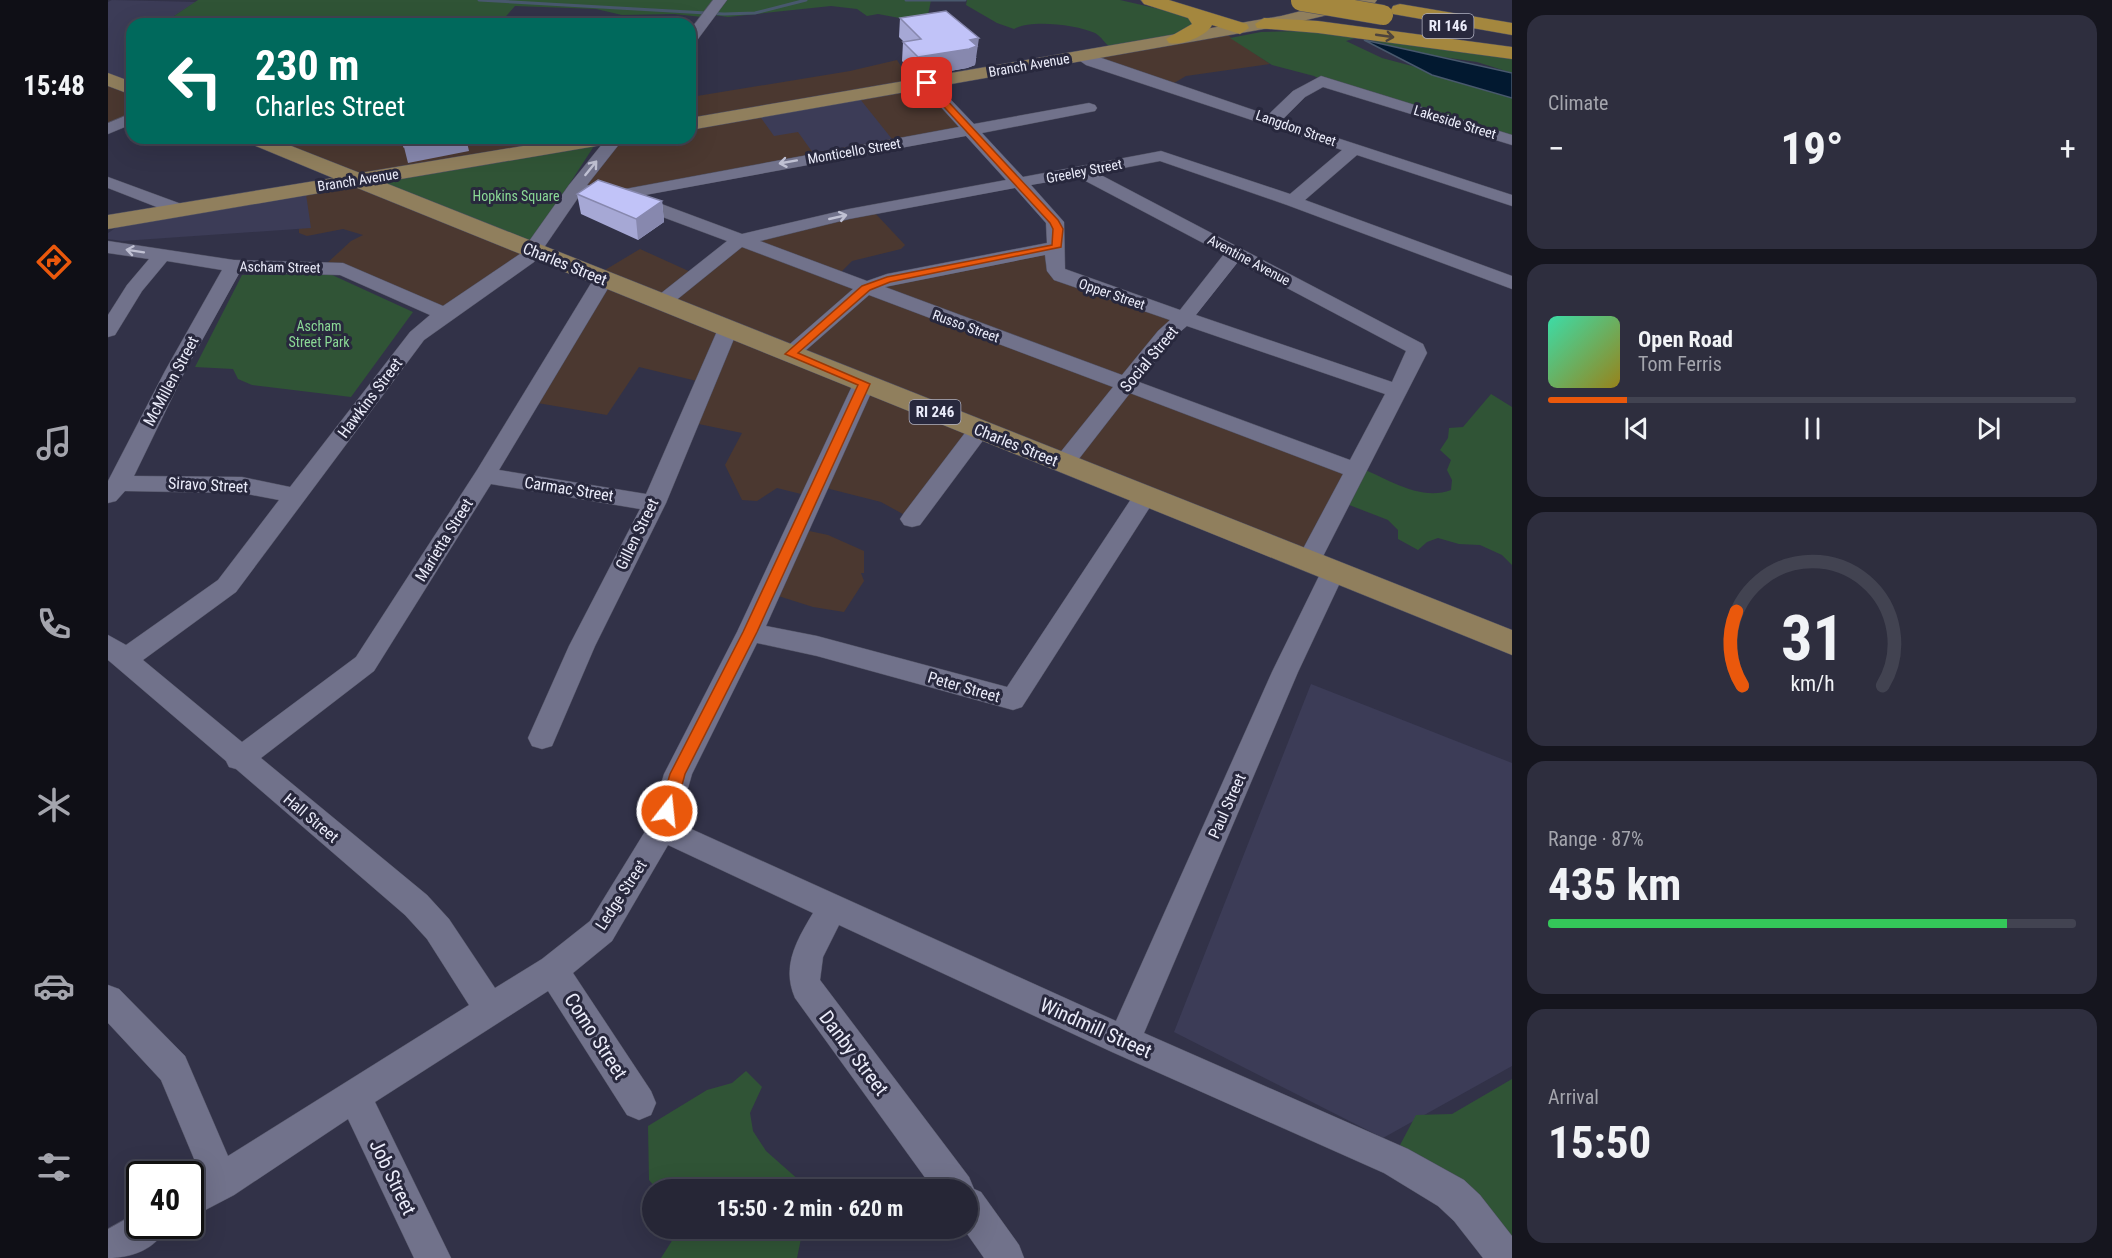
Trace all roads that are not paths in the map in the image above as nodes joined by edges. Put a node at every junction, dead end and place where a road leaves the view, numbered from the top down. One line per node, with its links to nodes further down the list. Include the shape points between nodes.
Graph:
1 (1150, 0): 7 (highway)
2 (1368, 0): 4 (main road, Branch Avenue)
3 (1298, 1): 6 (highway, RI 146, bridge)
4 (1335, 5): 6 (highway, RI 146); 8 (main road, Branch Avenue); 11 (highway, via 1328,18 1333,24)
5 (713, 9): 12 (street)
6 (1391, 12): 10 (highway, RI 146); 13 (highway, RI 146)
7 (1195, 15): 9 (highway); 14 (highway, via 1203,26)
8 (1264, 24): 9 (main road, Branch Avenue); 11 (highway)
9 (1240, 28): 14 (main road, Branch Avenue)
10 (1512, 29)
11 (1354, 31): 15 (highway, one-way to 15)
12 (696, 32)
13 (1512, 37)
14 (1176, 39): 16 (main road, Branch Avenue)
15 (1512, 53)
16 (1081, 56): 18 (main road, Branch Avenue); 22 (street, Langdon Street)
17 (108, 80): 19 (main road)
18 (927, 83): 23 (main road, Branch Avenue); 25 (street, Opper Street)
19 (126, 87)
20 (1089, 108): 25 (street, Monticello Street)
21 (126, 120): 24 (street)
22 (1272, 120): 26 (street, Lakeside Street, via 1318,81); 30 (street, Langdon Street)
23 (696, 123)
24 (108, 129)
25 (969, 130): 34 (street, Opper Street); 36 (street, Monticello Street, one-way to 36)
26 (1512, 140)
27 (268, 144): 32 (main road, Charles Street / RI 246)
28 (572, 144): 32 (main road, Branch Avenue)
29 (611, 144): 35 (street, Hawkins Street, one-way to 29)
30 (1355, 148): 37 (street); 38 (street, Langdon Street)
31 (1082, 172): 34 (street, Greeley Street); 37 (street, Greeley Street, via 1167,157); 45 (street, Aventine Avenue)
32 (359, 180): 39 (main road, Branch Avenue); 44 (main road, Charles Street / RI 246)
33 (108, 182): 39 (street)
34 (1018, 183): 41 (street, Greeley Street, one-way to 34, via 849,214); 43 (street, Opper Street, via 1054,222 1058,229)
35 (575, 189): 36 (street, Russo Street); 44 (street, Hawkins Street)
36 (620, 195): 41 (street, Russo Street)
37 (1293, 201): 49 (street, Greeley Street)
38 (1512, 201)
39 (178, 209): 40 (main road, Branch Avenue)
40 (108, 222)
41 (740, 240): 50 (street, Russo Street); 51 (street, Greeley Street)
42 (108, 247): 46 (street, Ascham Street, one-way to 42)
43 (1056, 247): 50 (street, via 887,280); 53 (street, Opper Street, via 1053,264 1061,276)
44 (534, 251): 48 (main road, Charles Street / RI 246); 52 (street, Hawkins Street)
45 (1235, 253): 53 (street, Social Street); 56 (street, Aventine Avenue)
46 (162, 255): 47 (street, Ascham Street); 55 (street, via 134,289)
47 (234, 266): 52 (street, Ascham Street, via 343,268); 65 (street, McMillen Street)
48 (603, 279): 51 (main road, Charles Street / RI 246); 64 (street, Marietta Street)
49 (1512, 283)
50 (866, 288): 57 (street); 59 (street, Russo Street)
51 (662, 302): 54 (main road, Charles Street / RI 246)
52 (444, 314): 66 (street, Hawkins Street, via 417,336)
53 (1184, 318): 59 (street, Social Street, via 1165,335); 60 (street, Opper Street)
54 (728, 329): 57 (main road, Charles Street / RI 246); 68 (street, Gillen Street)
55 (108, 331)
56 (1416, 348): 60 (street, Paul Street)
57 (790, 354): 58 (main road, Charles Street / RI 246)
58 (864, 384): 61 (main road, Charles Street / RI 246); 71 (street, Ledge Street)
59 (1127, 386): 62 (street, Social Street); 63 (street, Russo Street)
60 (1398, 391): 63 (street, Paul Street)
61 (979, 430): 62 (main road, Charles Street / RI 246); 69 (street)
62 (1063, 464): 67 (main road, Charles Street / RI 246)
63 (1355, 470): 70 (street, Paul Street)
64 (485, 475): 68 (street, Carmac Street); 75 (street, Marietta Street, via 365,664)
65 (114, 489): 66 (street, Siravo Street, via 242,485)
66 (296, 496): 73 (street, Hawkins Street, via 218,596)
67 (1145, 496): 70 (main road, Charles Street / RI 246); 71 (street, Peter Street, via 1013,699)
68 (654, 503): 74 (street, Gillen Street, via 582,646)
69 (912, 519)
70 (1321, 567): 72 (main road, Charles Street / RI 246); 81 (street, Paul Street, via 1285,672)
71 (750, 632): 76 (street, Ledge Street, via 678,774)
72 (1512, 643)
73 (116, 652): 75 (street, Hall Street)
74 (542, 738)
75 (239, 759): 80 (street, Hall Street, via 416,905 438,929)
76 (662, 829): 77 (street, Windmill Street); 78 (street, Ledge Street, via 601,931)
77 (833, 907): 81 (street, Windmill Street); 84 (street, Danby Street, via 801,977)
78 (553, 970): 80 (street, Ledge Street); 83 (street, Como Street)
79 (108, 1000): 85 (street, via 173,1068)
80 (490, 1010): 82 (street, Ledge Street)
81 (1124, 1041): 92 (street, Windmill Street, via 1438,1184 1467,1208)
82 (354, 1095): 85 (street, Ledge Street); 90 (street, Job Street)
83 (639, 1103)
84 (948, 1179)
85 (221, 1182): 86 (street, Ledge Street)
86 (204, 1192)
87 (978, 1219): 91 (street)
88 (130, 1239): 89 (street)
89 (114, 1251)
90 (433, 1258)
91 (1006, 1258)
92 (1506, 1258)

